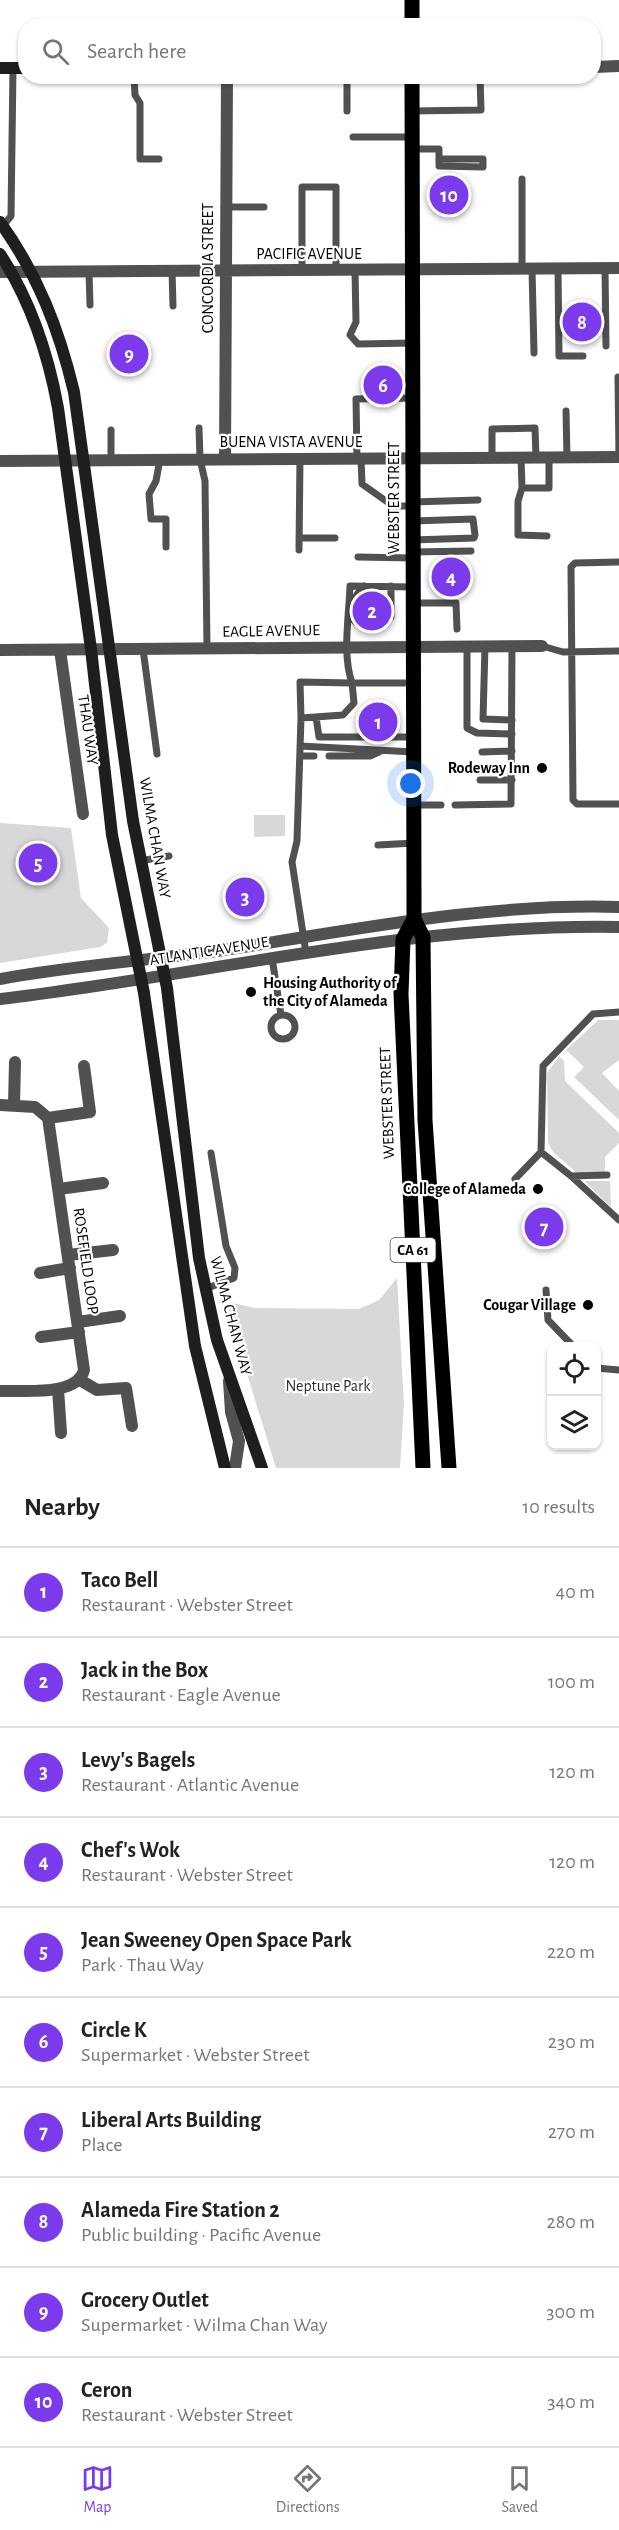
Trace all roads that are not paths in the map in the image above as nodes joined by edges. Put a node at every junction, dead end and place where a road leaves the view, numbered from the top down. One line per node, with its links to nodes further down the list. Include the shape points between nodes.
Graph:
1 (412, 0): 2 (main road)
2 (412, 18)
3 (601, 66): 4 (street)
4 (619, 66)
5 (13, 68): 20 (lane, via 11,216)
6 (134, 84): 15 (lane, via 140,103 140,159)
7 (226, 84): 18 (street, CONCORDIA STREET)
8 (347, 84): 11 (lane)
9 (412, 84): 12 (main road, WEBSTER STREET)
10 (480, 84): 12 (lane, via 481,110)
11 (347, 111)
12 (412, 111): 14 (main road, WEBSTER STREET)
13 (353, 137): 14 (lane)
14 (412, 143): 16 (lane, via 439,149); 31 (main road, WEBSTER STREET)
15 (159, 159)
16 (439, 159): 16 (lane, via 439,166 483,167 483,159)
17 (522, 179): 24 (lane)
18 (224, 207): 19 (lane); 27 (street, CONCORDIA STREET)
19 (264, 207)
20 (1, 224): 33 (main road, WILMA CHAN WAY)
21 (0, 254): 32 (main road, WILMA CHAN WAY)
22 (605, 268): 23 (street, PACIFIC AVENUE); 25 (street, PACIFIC AVENUE); 38 (lane)
23 (619, 268)
24 (527, 269): 25 (street, PACIFIC AVENUE); 31 (street, PACIFIC AVENUE); 39 (lane)
25 (558, 269): 40 (lane, via 560,356)
26 (172, 270): 27 (street, PACIFIC AVENUE); 34 (street, PACIFIC AVENUE); 36 (lane)
27 (225, 270): 28 (street, PACIFIC AVENUE); 56 (street, CONCORDIA STREET)
28 (302, 270): 29 (street, PACIFIC AVENUE); 29 (lane, via 302,187 336,187)
29 (336, 270): 30 (street, PACIFIC AVENUE)
30 (354, 270): 31 (street, PACIFIC AVENUE); 37 (lane, via 356,322 350,335 358,344)
31 (413, 270): 37 (main road, WEBSTER STREET)
32 (5, 272): 33 (street, PACIFIC AVENUE); 60 (main road, WILMA CHAN WAY, via 27,302 44,349)
33 (32, 272): 34 (street, PACIFIC AVENUE); 57 (main road, WILMA CHAN WAY, via 63,344)
34 (89, 272): 35 (lane)
35 (90, 305)
36 (173, 306)
37 (413, 343): 42 (main road, WEBSTER STREET)
38 (606, 346)
39 (534, 353)
40 (583, 356)
41 (618, 377): 49 (lane)
42 (413, 398): 51 (lane, via 356,399); 52 (main road, WEBSTER STREET)
43 (566, 411): 48 (lane)
44 (198, 428): 55 (lane)
45 (111, 430): 58 (lane)
46 (521, 457): 47 (street, BUENA VISTA AVENUE); 53 (street, BUENA VISTA AVENUE); 61 (lane)
47 (543, 457): 48 (street, BUENA VISTA AVENUE); 53 (lane, via 536,428 492,429); 61 (lane, via 549,488)
48 (567, 457): 49 (street, BUENA VISTA AVENUE)
49 (619, 457)
50 (300, 458): 51 (street, BUENA VISTA AVENUE); 56 (street, BUENA VISTA AVENUE); 65 (lane)
51 (359, 458): 52 (street, BUENA VISTA AVENUE); 63 (lane, via 362,484 393,506)
52 (412, 458): 53 (street, BUENA VISTA AVENUE); 63 (main road, WEBSTER STREET)
53 (492, 458)
54 (160, 459): 55 (street, BUENA VISTA AVENUE); 58 (street, BUENA VISTA AVENUE); 67 (lane, via 149,494 151,519 166,519)
55 (200, 459): 56 (street, BUENA VISTA AVENUE); 84 (lane, via 205,481)
56 (225, 459)
57 (83, 460): 58 (street, BUENA VISTA AVENUE); 60 (street, BUENA VISTA AVENUE); 85 (main road, WILMA CHAN WAY)
58 (111, 460)
59 (0, 461): 60 (street, BUENA VISTA AVENUE)
60 (65, 461): 89 (main road, WILMA CHAN WAY)
61 (522, 488): 64 (lane, via 518,536)
62 (478, 500): 63 (lane)
63 (412, 510): 69 (main road, WEBSTER STREET); 69 (lane, via 473,519 475,536)
64 (547, 536)
65 (299, 538): 66 (lane); 68 (lane)
66 (335, 538)
67 (166, 547)
68 (299, 550)
69 (412, 550): 70 (lane); 71 (lane); 75 (main road, WEBSTER STREET)
70 (471, 551)
71 (358, 557)
72 (619, 562): 91 (lane, via 575,563 571,567)
73 (365, 586): 74 (lane); 74 (lane, via 359,590 351,610 357,624 365,625 386,624 391,617); 78 (lane, via 350,586)
74 (391, 586): 75 (lane)
75 (412, 586): 76 (main road, WEBSTER STREET)
76 (412, 603): 77 (lane, via 456,603); 79 (main road, WEBSTER STREET)
77 (456, 629)
78 (347, 646): 79 (street, EAGLE AVENUE); 84 (street, EAGLE AVENUE); 92 (lane)
79 (413, 646): 80 (street, EAGLE AVENUE); 93 (main road, WEBSTER STREET)
80 (467, 646): 81 (street, EAGLE AVENUE); 97 (lane, via 467,728 477,733)
81 (485, 646): 82 (street, EAGLE AVENUE); 96 (lane, via 483,719)
82 (512, 646): 83 (street, EAGLE AVENUE); 96 (lane)
83 (542, 646): 91 (lane)
84 (207, 648): 86 (street, EAGLE AVENUE)
85 (110, 649): 86 (street, EAGLE AVENUE); 89 (street, EAGLE AVENUE); 117 (main road, WILMA CHAN WAY)
86 (143, 649): 103 (lane)
87 (0, 650): 88 (street, EAGLE AVENUE)
88 (60, 650): 89 (street, EAGLE AVENUE); 113 (street, THAU WAY)
89 (92, 650): 127 (main road, WILMA CHAN WAY, via 111,835)
90 (619, 651): 91 (lane)
91 (571, 652): 110 (lane, via 573,800 577,804)
92 (352, 683): 93 (lane); 94 (lane, via 354,703 343,715); 95 (lane, via 300,682)
93 (413, 683): 98 (main road, WEBSTER STREET)
94 (316, 717): 95 (lane); 98 (lane, via 319,737)
95 (301, 718): 99 (lane)
96 (512, 720): 97 (lane)
97 (512, 734): 100 (lane)
98 (414, 744): 101 (lane); 111 (main road, WEBSTER STREET)
99 (300, 746): 101 (lane); 104 (lane)
100 (512, 751): 102 (lane); 108 (lane)
101 (382, 752): 106 (lane, via 370,756)
102 (482, 752)
103 (157, 754)
104 (300, 756): 105 (lane); 122 (lane, via 297,841 292,862)
105 (314, 756)
106 (329, 756)
107 (480, 780): 108 (lane)
108 (512, 780): 109 (lane, via 511,804)
109 (455, 804)
110 (619, 804)
111 (415, 805): 112 (lane); 114 (main road, WEBSTER STREET)
112 (441, 805)
113 (83, 814)
114 (414, 843): 115 (lane); 119 (main road, WEBSTER STREET)
115 (378, 845)
116 (170, 856): 117 (lane)
117 (139, 861): 125 (main road, WILMA CHAN WAY)
118 (619, 907): 119 (street, ATLANTIC AVENUE, via 507,910)
119 (414, 920): 121 (main road, WEBSTER STREET / CA 61); 122 (street, ATLANTIC AVENUE); 123 (main road, WEBSTER STREET / CA 61)
120 (619, 927): 121 (street, ATLANTIC AVENUE, via 520,928)
121 (423, 937): 123 (street, ATLANTIC AVENUE); 169 (main road, WEBSTER STREET / CA 61, via 425,1130)
122 (304, 938): 124 (lane); 125 (street, ATLANTIC AVENUE)
123 (403, 939): 124 (street, ATLANTIC AVENUE); 168 (main road, WEBSTER STREET / CA 61, via 404,1085)
124 (306, 953): 126 (street, ATLANTIC AVENUE)
125 (161, 957): 127 (street, ATLANTIC AVENUE); 128 (main road, WILMA CHAN WAY)
126 (272, 958): 128 (street, ATLANTIC AVENUE); 133 (lane)
127 (137, 959): 129 (main road, WILMA CHAN WAY); 130 (street, ATLANTIC AVENUE)
128 (164, 974): 129 (street, ATLANTIC AVENUE); 151 (main road, WILMA CHAN WAY)
129 (141, 978): 131 (street, ATLANTIC AVENUE); 165 (main road, WILMA CHAN WAY, via 195,1346)
130 (0, 979)
131 (0, 999)
132 (619, 1012): 140 (lane, via 593,1014 543,1065)
133 (281, 1015)
134 (15, 1062): 137 (street)
135 (84, 1066): 138 (street, via 90,1112)
136 (0, 1105): 137 (street)
137 (14, 1105): 138 (street, via 35,1107)
138 (48, 1118): 145 (street, ROSEFIELD LOOP)
139 (211, 1152): 151 (lane, via 226,1246 235,1268 234,1278)
140 (542, 1152): 142 (lane); 143 (lane)
141 (607, 1175): 142 (lane)
142 (571, 1176): 146 (lane)
143 (515, 1179)
144 (103, 1183): 145 (street)
145 (59, 1189): 148 (street, ROSEFIELD LOOP)
146 (619, 1220)
147 (113, 1250): 148 (street)
148 (68, 1255): 149 (street, ROSEFIELD LOOP)
149 (70, 1268): 150 (street); 154 (street, ROSEFIELD LOOP)
150 (40, 1273)
151 (205, 1288): 159 (main road, WILMA CHAN WAY)
152 (546, 1290): 156 (lane, via 548,1320)
153 (120, 1317): 154 (street)
154 (79, 1327): 155 (street); 160 (street, ROSEFIELD LOOP, via 84,1364)
155 (41, 1337)
156 (568, 1342)
157 (601, 1368): 158 (lane)
158 (619, 1370)
159 (228, 1373): 166 (street, via 231,1412 239,1441); 167 (main road, WILMA CHAN WAY)
160 (80, 1380): 161 (street); 163 (street, via 97,1390 126,1388)
161 (58, 1389): 162 (street); 164 (street)
162 (0, 1391)
163 (132, 1426)
164 (61, 1433)
165 (225, 1468)
166 (235, 1468)
167 (262, 1468)
168 (423, 1468)
169 (449, 1468)

